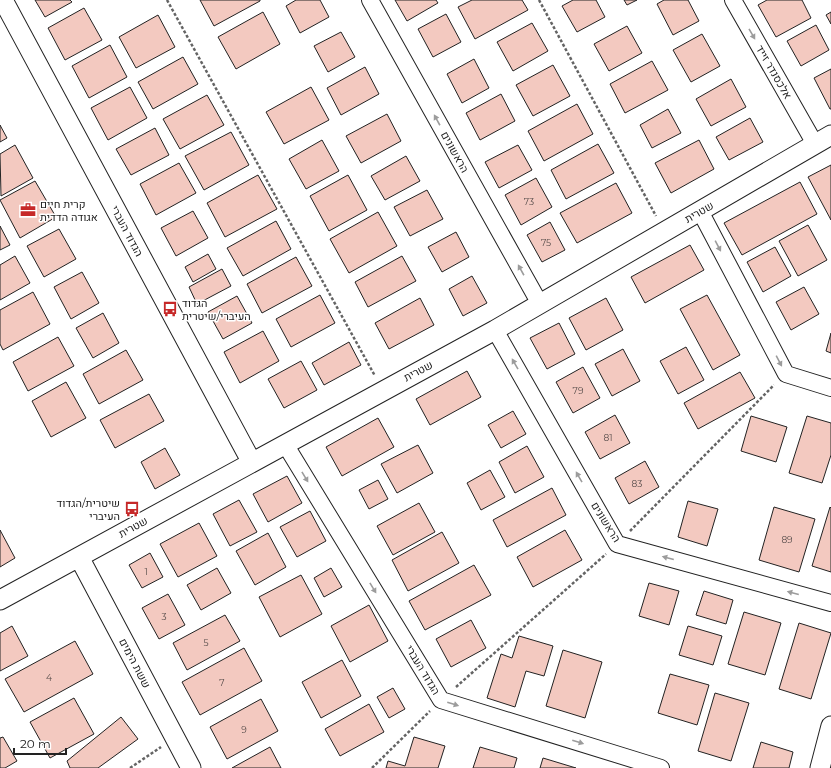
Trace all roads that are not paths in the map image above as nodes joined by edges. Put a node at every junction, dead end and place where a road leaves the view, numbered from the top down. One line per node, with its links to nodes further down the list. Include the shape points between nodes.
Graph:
1 (3, 0): 10 (street, הגדוד העברי)
2 (370, 0): 6 (street, הראשונים, one-way to 2)
3 (733, 0): 4 (street, אלכסנדר זייד, one-way to 4)
4 (823, 140): 5 (street, שטרית)
5 (700, 211): 6 (street, שטרית); 8 (street, one-way to 8, via 786,374)
6 (540, 304): 7 (street, שטרית)
7 (495, 330): 9 (street, שטרית); 13 (street, הראשונים, one-way to 7, via 617,544)
8 (831, 388)
9 (285, 444): 10 (street, שטרית); 16 (street, הגדוד העברי, one-way to 16, via 441,700)
10 (251, 461): 11 (street, שטרית)
11 (79, 557): 12 (street, שטרית); 15 (street, ששת הימים)
12 (0, 600)
13 (831, 603)
14 (831, 726): 17 (street)
15 (191, 768)
16 (661, 768)
17 (820, 768)

